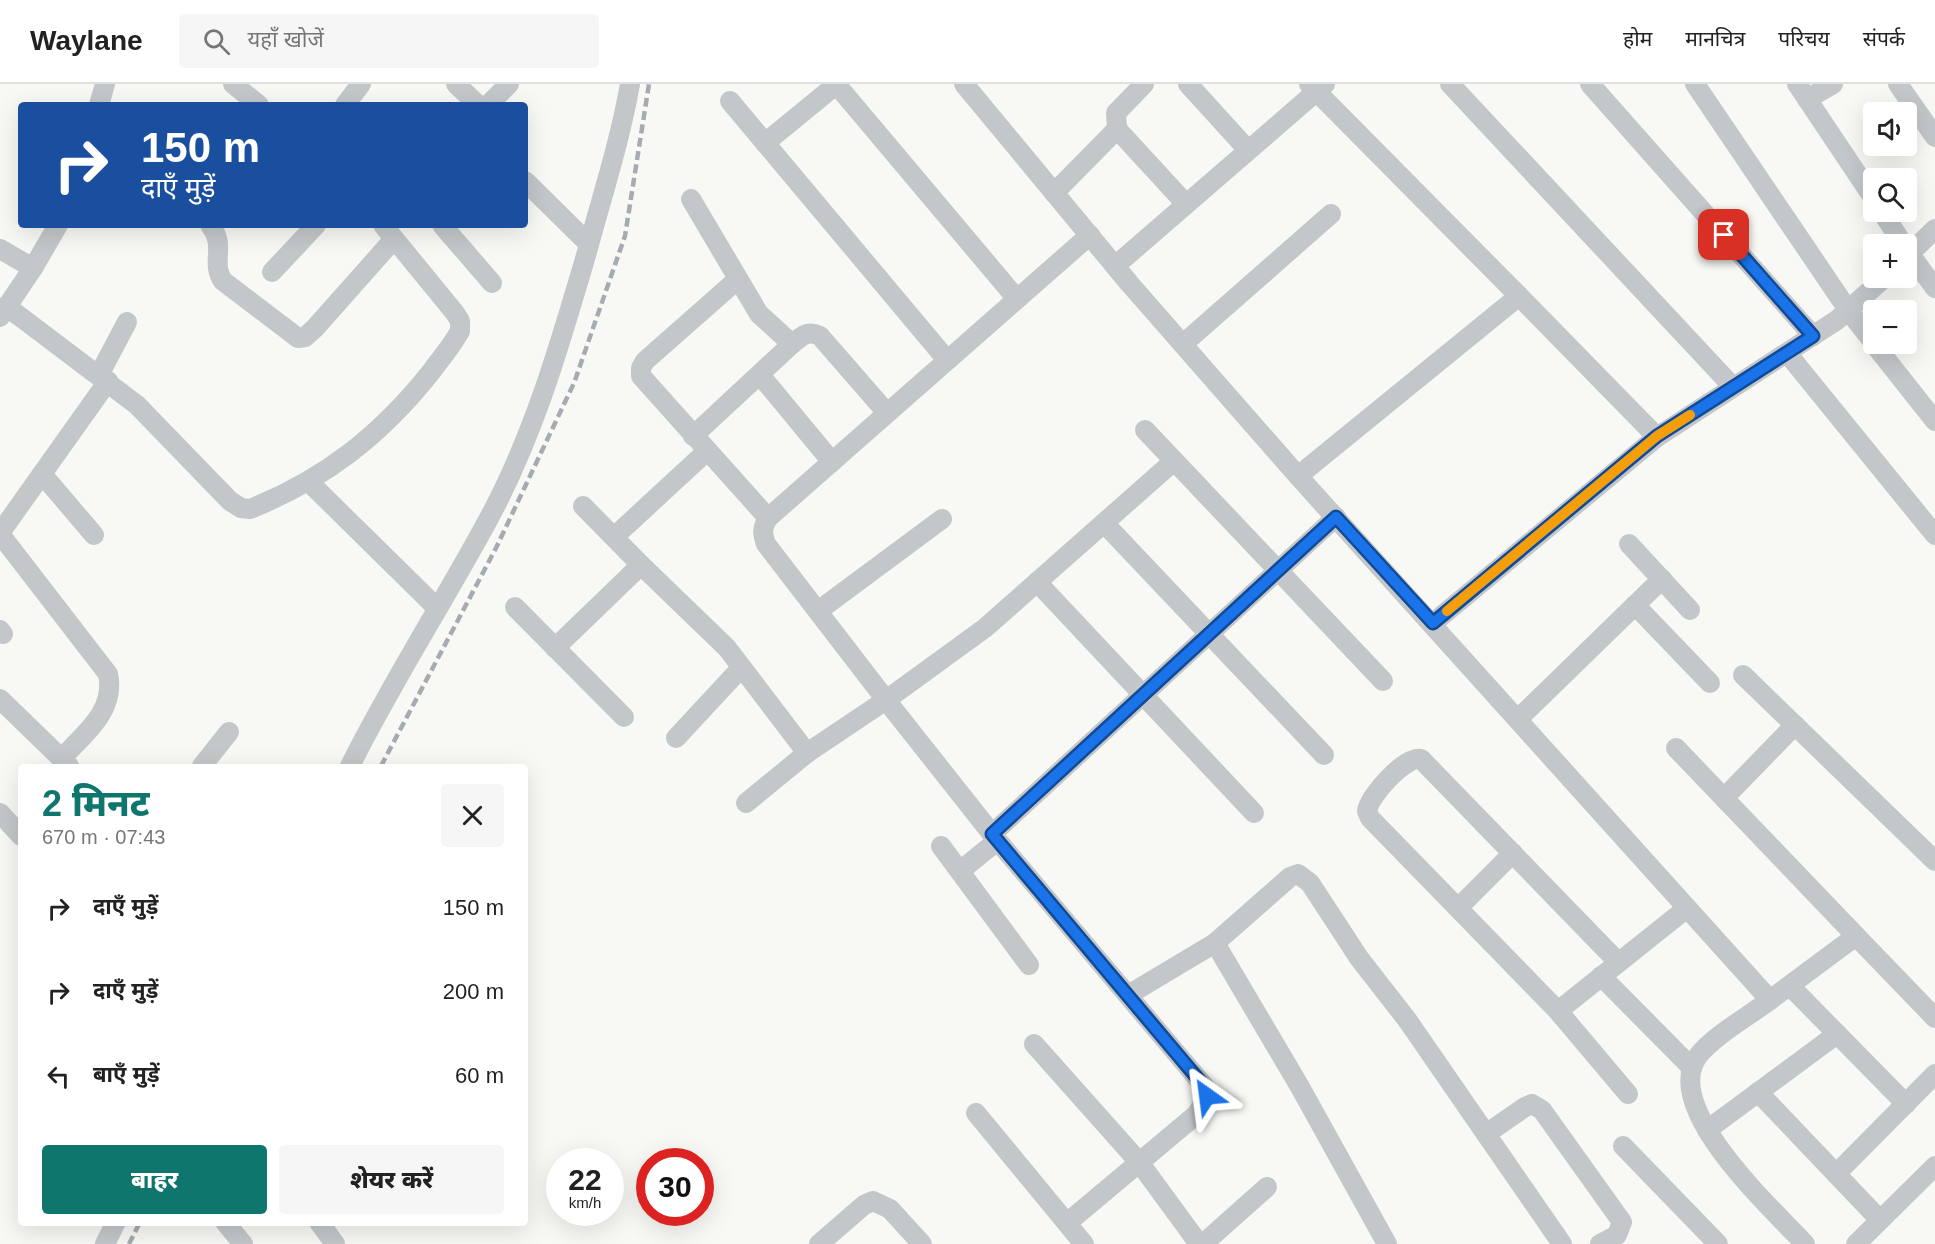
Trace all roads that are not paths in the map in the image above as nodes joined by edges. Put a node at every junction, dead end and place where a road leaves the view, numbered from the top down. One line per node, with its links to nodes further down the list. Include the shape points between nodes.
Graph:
1 (105, 84): 19 (street)
2 (233, 84): 20 (street)
3 (361, 84): 21 (street)
4 (456, 84): 22 (street)
5 (509, 84): 23 (street)
6 (630, 84): 42 (street)
7 (836, 84): 26 (street); 53 (street)
8 (964, 84): 30 (street)
9 (1144, 84): 24 (street, via 1116,113)
10 (1188, 84): 27 (street)
11 (1450, 84): 66 (street)
12 (1590, 84): 58 (street)
13 (1695, 84): 54 (street)
14 (1833, 84): 17 (street)
15 (1898, 84): 25 (street)
16 (1316, 86): 27 (street); 52 (street)
17 (1802, 92): 29 (street)
18 (730, 101): 26 (street)
19 (100, 102)
20 (255, 102)
21 (347, 102)
22 (475, 102)
23 (491, 102)
24 (1117, 129): 30 (street); 32 (street)
25 (1935, 137)
26 (765, 143): 63 (street)
27 (1248, 150): 32 (street)
28 (528, 184): 42 (street)
29 (1863, 184)
30 (1054, 193): 40 (street)
31 (691, 199): 48 (street)
32 (1186, 204): 45 (street)
33 (1331, 214): 60 (street)
34 (56, 228): 46 (street)
35 (212, 228): 39 (street, via 220,243 217,267 223,281 298,338 315,328)
36 (313, 228): 47 (street)
37 (445, 228): 49 (street)
38 (1935, 228): 41 (street)
39 (389, 232): 77 (street, via 455,313 460,331 398,411)
40 (1090, 236): 45 (street); 53 (street)
41 (1917, 243)
42 (589, 244): 94 (street, via 552,371 520,454 488,520)
43 (0, 249): 46 (street)
44 (1917, 264): 51 (street)
45 (1115, 266): 60 (street)
46 (33, 268): 55 (street)
47 (272, 272)
48 (738, 279): 59 (street, via 769,326); 70 (street, via 641,368 645,383)
49 (492, 283)
50 (1873, 288): 54 (street)
51 (1935, 288)
52 (1519, 296): 71 (street); 76 (street)
53 (1017, 299): 63 (street)
54 (1848, 310): 57 (street); 58 (street)
55 (3, 312): 65 (street)
56 (126, 322): 65 (street)
57 (1863, 329)
58 (1813, 336): 61 (street)
59 (792, 344): 64 (street); 67 (street, via 805,334 820,336)
60 (1183, 344): 76 (street)
61 (1787, 353): 66 (street); 84 (street)
62 (1883, 354): 68 (street)
63 (947, 360): 67 (street)
64 (760, 375): 70 (street); 74 (street)
65 (104, 378): 75 (street); 77 (street, via 241,508 250,509)
66 (1733, 387): 71 (street)
67 (887, 413): 74 (street)
68 (1935, 421)
69 (1145, 430): 73 (street)
70 (693, 436): 72 (street)
71 (1657, 436): 97 (street)
72 (707, 451): 80 (street); 86 (street)
73 (1174, 461): 82 (street); 89 (street)
74 (832, 462): 80 (street)
75 (42, 474): 83 (street); 85 (street)
76 (1298, 476): 79 (street)
77 (309, 482): 94 (street)
78 (583, 506): 86 (street)
79 (1336, 517): 89 (street); 97 (street)
80 (768, 518): 96 (street, via 762,535 766,543)
81 (942, 519): 96 (street)
82 (1104, 523): 91 (street); 98 (street)
83 (0, 533): 115 (street, via 108,674 108,701)
84 (1935, 535)
85 (94, 536)
86 (614, 537): 88 (street)
87 (1629, 544): 90 (street)
88 (641, 566): 99 (street); 100 (street, via 716,636)
89 (1278, 570): 98 (street); 102 (street)
90 (1662, 579): 92 (street); 95 (street)
91 (1037, 582): 104 (street); 106 (street, via 985,628)
92 (1635, 605): 103 (street); 108 (street)
93 (515, 607): 99 (street)
94 (437, 608): 117 (street)
95 (1690, 610)
96 (818, 611): 106 (street)
97 (1433, 623): 108 (street)
98 (1209, 634): 104 (street); 114 (street)
99 (555, 648): 107 (street)
100 (741, 668): 111 (street); 113 (street)
101 (1743, 675): 109 (street)
102 (1383, 681)
103 (1710, 683)
104 (1143, 695): 121 (street); 123 (street)
105 (0, 699): 115 (street)
106 (886, 700): 113 (street); 123 (street)
107 (624, 717)
108 (1518, 719): 129 (street)
109 (1794, 725): 118 (street); 126 (street)
110 (229, 732): 116 (street)
111 (676, 738)
112 (1676, 748): 118 (street)
113 (807, 753): 119 (street)
114 (1324, 755)
115 (66, 762)
116 (204, 764)
117 (351, 764)
118 (1724, 798): 130 (street)
119 (746, 802)
120 (0, 813): 122 (street)
121 (1254, 813)
122 (18, 833)
123 (994, 837): 127 (street); 136 (street)
124 (941, 846): 127 (street)
125 (1513, 853): 128 (street); 128 (street, via 1421,759 1407,762 1372,796 1367,811 1370,818); 132 (street)
126 (1935, 861)
127 (960, 871): 133 (street)
128 (1458, 908): 138 (street)
129 (1687, 908): 132 (street); 137 (street)
130 (1856, 936): 135 (street); 139 (street)
131 (1215, 943): 136 (street); 149 (street, via 1290,877 1305,877); 167 (street)
132 (1618, 962): 134 (street)
133 (1029, 965)
134 (1601, 976): 138 (street); 142 (street)
135 (1791, 987): 137 (street); 140 (street)
136 (1128, 995): 151 (street, via 1204,1086 1207,1096 1197,1114)
137 (1770, 1000): 142 (street, via 1707,1047)
138 (1558, 1011): 145 (street)
139 (1935, 1018)
140 (1837, 1034): 144 (street); 146 (street)
141 (1034, 1044): 151 (street)
142 (1692, 1068): 148 (street, via 1694,1100)
143 (1935, 1074): 146 (street)
144 (1758, 1092): 148 (street); 153 (street)
145 (1628, 1094)
146 (1906, 1104): 153 (street)
147 (976, 1113): 156 (street)
148 (1707, 1130): 171 (street, via 1719,1152)
149 (1486, 1134): 168 (street); 169 (street, via 1525,1107 1532,1104 1542,1110 1622,1222 1617,1235)
150 (1623, 1146): 170 (street)
151 (1139, 1162): 156 (street); 166 (street)
152 (1934, 1168): 155 (street)
153 (1836, 1174): 155 (street)
154 (1267, 1187): 166 (street)
155 (1880, 1220): 172 (street)
156 (1067, 1223): 165 (street)
157 (114, 1226): 160 (street)
158 (228, 1226): 161 (street)
159 (322, 1226): 162 (street)
160 (105, 1244)
161 (243, 1244)
162 (335, 1244)
163 (819, 1244): 164 (street, via 873,1201 890,1209)
164 (922, 1244)
165 (1084, 1244)
166 (1201, 1244)
167 (1387, 1244)
168 (1562, 1244)
169 (1600, 1244)
170 (1718, 1244)
171 (1805, 1244)
172 (1856, 1244)

